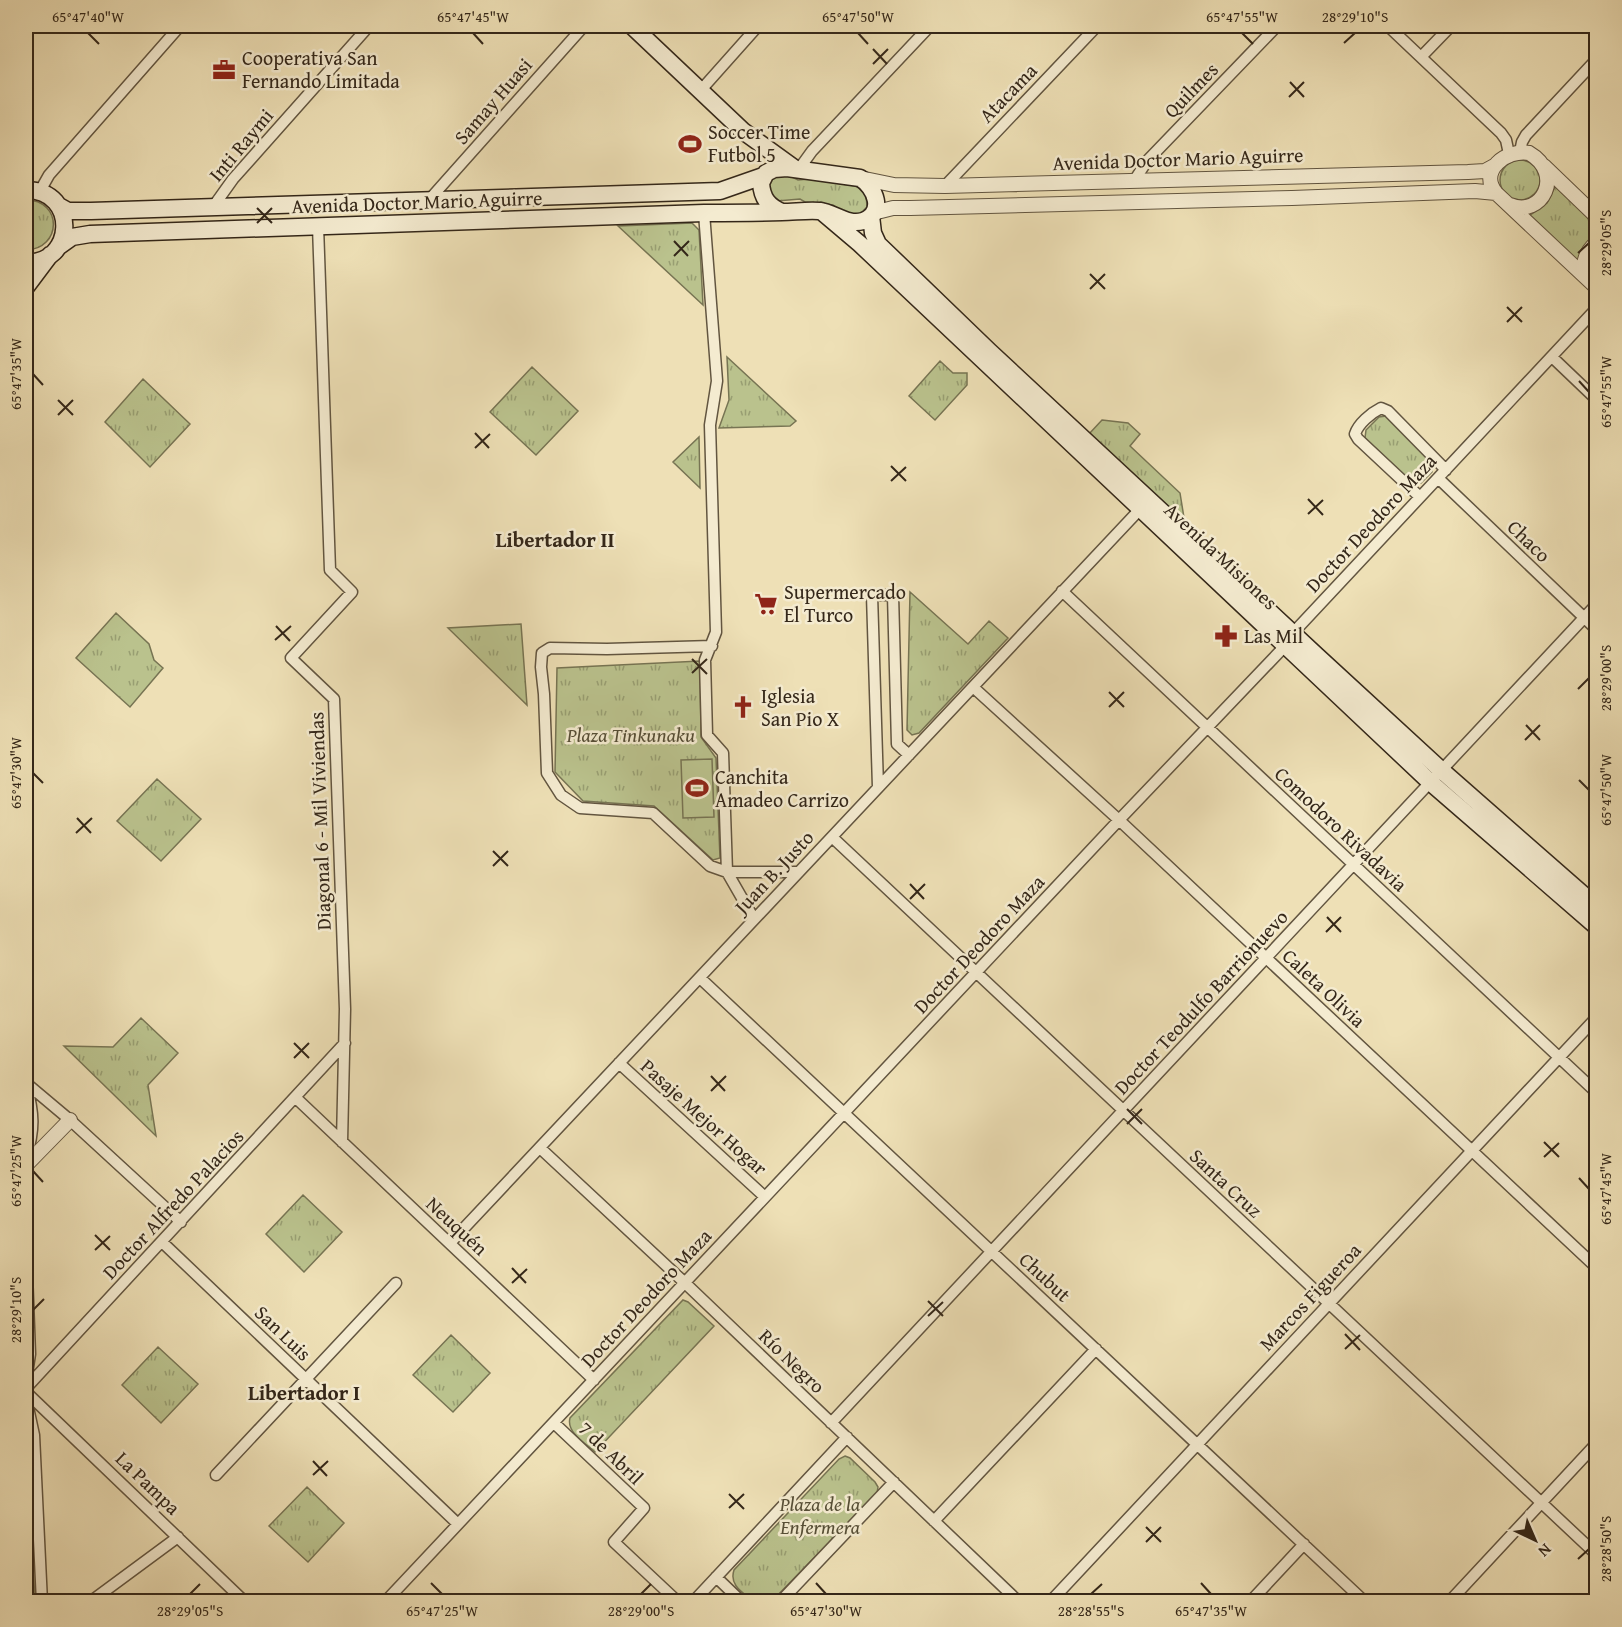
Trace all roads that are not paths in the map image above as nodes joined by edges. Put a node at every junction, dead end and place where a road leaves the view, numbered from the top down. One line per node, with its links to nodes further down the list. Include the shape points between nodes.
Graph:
1 (180, 26): 23 (street, via 49,175)
2 (369, 26): 28 (street, Inti Raymi, via 233,179)
3 (584, 26): 25 (street, Samay Huasi)
4 (632, 26): 13 (main road)
5 (758, 26): 13 (street)
6 (930, 26): 18 (street)
7 (1097, 26): 22 (street, Atacama)
8 (1277, 26): 21 (street, Quilmes, via 1147,161)
9 (1388, 26): 11 (street)
10 (1451, 26): 11 (street)
11 (1421, 57): 15 (street, via 1501,133)
12 (1596, 60): 15 (street, via 1526,135)
13 (701, 90): 14 (main road)
14 (743, 131): 18 (main road); 19 (main road, via 761,160)
15 (1515, 153): 16 (street, via 1529,153); 17 (street)
16 (1542, 164): 26 (street, via 1548,179 1542,196 1528,207); 33 (street)
17 (1496, 165): 21 (street, Avenida Doctor Mario Aguirre, via 1479,172); 24 (street, via 1491,179)
18 (797, 169): 19 (main road, Avenida Doctor Mario Aguirre, via 774,170); 20 (main road)
19 (763, 176): 25 (main road, Avenida Doctor Mario Aguirre, via 720,191); 30 (main road, via 761,190 765,200)
20 (860, 178): 22 (street, Avenida Doctor Mario Aguirre, via 883,184); 32 (main road, Avenida Misiones, via 875,194)
21 (1134, 181): 22 (street, Avenida Doctor Mario Aguirre)
22 (945, 186)
23 (29, 190): 27 (main road, via 47,194)
24 (1496, 193): 26 (street); 32 (street, Avenida Doctor Mario Aguirre, via 893,208)
25 (429, 200): 28 (main road, Avenida Doctor Mario Aguirre)
26 (1510, 205): 38 (street)
27 (59, 206): 28 (main road, Avenida Doctor Mario Aguirre, via 75,211); 36 (main road, via 65,227)
28 (213, 207)
29 (821, 211): 30 (main road, Avenida Doctor Mario Aguirre); 32 (main road, Avenida Doctor Mario Aguirre, via 852,221 863,221); 45 (main road, Avenida Misiones)
30 (782, 212): 31 (main road, Avenida Doctor Mario Aguirre)
31 (704, 213): 34 (main road, Avenida Doctor Mario Aguirre); 51 (street, via 717,381 710,425 716,632)
32 (872, 215): 45 (main road, Avenida Misiones, via 873,234 883,249)
33 (1596, 216)
34 (318, 226): 36 (main road, Avenida Doctor Mario Aguirre, via 90,234 72,237); 69 (street, Diagonal 6 - Mil Viviendas, via 330,570 352,592 291,658 334,699)
35 (1596, 243): 38 (street, via 1584,264)
36 (54, 251): 37 (main road, Avenida Doctor Mario Aguirre, via 41,260); 39 (main road)
37 (26, 262)
38 (1592, 283)
39 (26, 287)
40 (1596, 309): 41 (street, Doctor Deodoro Maza)
41 (1552, 357): 42 (street); 43 (street, Doctor Deodoro Maza)
42 (1596, 399)
43 (1442, 474): 44 (street, Doctor Deodoro Maza); 44 (street, Chaco, via 1388,411 1375,411 1357,429 1358,439); 48 (street, Chaco)
44 (1420, 497): 50 (street, Doctor Deodoro Maza)
45 (1144, 504): 46 (street, Juan B. Justo); 50 (main road, Avenida Misiones)
46 (1062, 591): 52 (street, Juan B. Justo); 53 (street, Comodoro Rivadavia)
47 (1596, 605): 48 (street, Doctor Teodulfo Barrionuevo)
48 (1584, 618): 49 (street, Chaco); 55 (street, Doctor Teodulfo Barrionuevo)
49 (1596, 629)
50 (1289, 639): 53 (street, Doctor Deodoro Maza); 55 (main road, Avenida Misiones)
51 (712, 646): 60 (street, via 705,660 707,735 723,753); 60 (street, via 550,648 542,653 547,773 561,795 580,808 653,813 710,866)
52 (973, 687): 54 (street, Juan B. Justo); 57 (street, Caleta Olivia)
53 (1206, 728): 57 (street, Doctor Deodoro Maza); 59 (street, Comodoro Rivadavia)
54 (909, 755): 56 (street, Juan B. Justo); 56 (street, via 897,744 893,595 872,596)
55 (1436, 776): 59 (street, Doctor Teodulfo Barrionuevo); 62 (main road, Avenida Misiones); 64 (main road, Avenida Misiones)
56 (878, 787): 58 (street, Juan B. Justo)
57 (1119, 820): 65 (street, Caleta Olivia); 66 (street, Doctor Deodoro Maza)
58 (832, 837): 61 (street, Juan B. Justo); 66 (street, Santa Cruz)
59 (1353, 866): 65 (street, Doctor Teodulfo Barrionuevo); 70 (street, Comodoro Rivadavia)
60 (727, 872): 61 (street); 63 (street)
61 (799, 872): 63 (street, Juan B. Justo)
62 (1596, 906)
63 (754, 919): 67 (street, Juan B. Justo)
64 (1596, 926)
65 (1267, 959): 75 (street, Doctor Teodulfo Barrionuevo); 80 (street, Caleta Olivia)
66 (977, 973): 75 (street, Santa Cruz); 76 (street, Doctor Deodoro Maza)
67 (699, 978): 71 (street, Juan B. Justo); 76 (street, Chubut)
68 (1596, 1018): 70 (street, Marcos Figueroa)
69 (345, 1043): 74 (street, Doctor Alfredo Palacios); 78 (street, Diagonal 6 - Mil Viviendas)
70 (1560, 1057): 73 (street, Comodoro Rivadavia); 80 (street, Marcos Figueroa)
71 (619, 1063): 79 (street, Juan B. Justo); 83 (street, Pasaje Mejor Hogar)
72 (26, 1084): 77 (street); 81 (street, via 33,1108 33,1135)
73 (1596, 1092)
74 (296, 1098): 78 (street, Neuquén); 84 (street, Doctor Alfredo Palacios)
75 (1123, 1111): 88 (street, Doctor Teodulfo Barrionuevo); 92 (street, Santa Cruz)
76 (844, 1113): 83 (street, Doctor Deodoro Maza); 88 (street, Chubut)
77 (70, 1120): 82 (street); 84 (street)
78 (342, 1142): 86 (street, Neuquén)
79 (540, 1148): 86 (street, Juan B. Justo); 91 (street, Río Negro)
80 (1471, 1150): 89 (street, Caleta Olivia); 92 (street, Marcos Figueroa)
81 (26, 1158)
82 (26, 1165)
83 (765, 1197): 91 (street, Doctor Deodoro Maza)
84 (181, 1222): 85 (street, Doctor Alfredo Palacios)
85 (162, 1242): 94 (street, San Luis); 97 (street, Doctor Alfredo Palacios)
86 (450, 1244): 96 (street, Neuquén)
87 (26, 1246): 95 (street, via 30,1354)
88 (992, 1251): 93 (street, Chubut); 100 (street, Doctor Teodulfo Barrionuevo)
89 (1596, 1267)
90 (396, 1283): 94 (street)
91 (685, 1283): 96 (street, Doctor Deodoro Maza); 100 (street, Río Negro)
92 (1329, 1304): 102 (street, Marcos Figueroa); 106 (street, Santa Cruz)
93 (1096, 1350): 102 (street, Chubut); 107 (street)
94 (306, 1379): 104 (street); 108 (street, San Luis)
95 (26, 1380)
96 (594, 1380): 99 (street, Doctor Deodoro Maza)
97 (26, 1390): 109 (street, La Pampa)
98 (26, 1398): 113 (street, via 34,1436)
99 (554, 1423): 108 (street, Doctor Deodoro Maza); 117 (street, 7 de Abril, via 644,1509 614,1542)
100 (831, 1423): 101 (street, Río Negro)
101 (847, 1437): 105 (street, Río Negro); 112 (street)
102 (1198, 1444): 110 (street, Chubut); 122 (street, Marcos Figueroa)
103 (1596, 1444): 106 (street)
104 (216, 1475)
105 (894, 1482): 107 (street, Río Negro); 120 (street)
106 (1542, 1502): 111 (street, Santa Cruz); 125 (street)
107 (934, 1521): 121 (street, Río Negro)
108 (458, 1524): 116 (street, Doctor Deodoro Maza)
109 (178, 1537): 114 (street); 115 (street, La Pampa)
110 (1304, 1544): 123 (street); 124 (street, Chubut)
111 (1596, 1554)
112 (716, 1577): 118 (street); 119 (street)
113 (42, 1602)
114 (90, 1602)
115 (245, 1602)
116 (386, 1602)
117 (678, 1602)
118 (693, 1602)
119 (742, 1602)
120 (780, 1602)
121 (1019, 1602)
122 (1050, 1602)
123 (1250, 1602)
124 (1365, 1602)
125 (1449, 1602)

